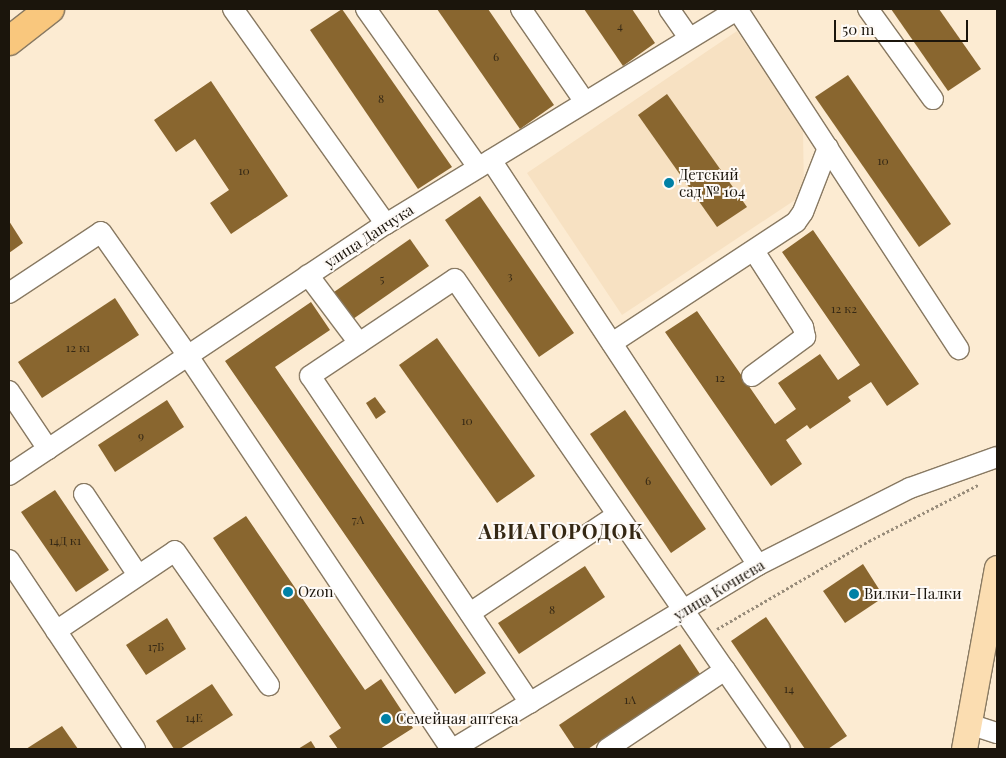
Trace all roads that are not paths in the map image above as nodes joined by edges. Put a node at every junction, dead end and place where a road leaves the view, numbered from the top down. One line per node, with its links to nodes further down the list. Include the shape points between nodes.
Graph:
1 (50, 9): 9 (highway)
2 (233, 9): 14 (street)
3 (366, 9): 13 (street)
4 (522, 9): 11 (street)
5 (669, 9): 8 (street)
6 (737, 9): 8 (street, улица Данчука); 12 (street)
7 (868, 9): 10 (street)
8 (689, 38): 11 (street, улица Данчука)
9 (9, 41)
10 (932, 99)
11 (585, 102): 13 (street, улица Данчука)
12 (828, 148): 15 (street, via 800,217); 20 (street)
13 (484, 163): 14 (street, улица Данчука); 19 (street)
14 (386, 224): 16 (street, улица Данчука)
15 (754, 252): 19 (street); 22 (street, via 803,327 805,337)
16 (308, 275): 18 (street); 21 (street, улица Данчука)
17 (9, 293): 21 (street, via 101,232)
18 (359, 343): 28 (street, via 455,279); 34 (street, via 310,376)
19 (612, 344): 30 (street)
20 (960, 349)
21 (188, 356): 24 (street, улица Данчука); 42 (street)
22 (752, 376)
23 (9, 391): 24 (street)
24 (48, 449): 26 (street, улица Данчука)
25 (997, 457): 30 (street, улица Кочнева, via 910,488)
26 (9, 476)
27 (84, 494): 32 (street)
28 (617, 515): 33 (street); 34 (street)
29 (9, 560): 35 (street)
30 (758, 566): 33 (street, улица Кочнева)
31 (997, 568): 39 (main road)
32 (138, 575): 35 (street); 37 (street, via 175,551)
33 (683, 611): 36 (street, via 704,636); 38 (street, улица Кочнева)
34 (470, 613): 38 (street)
35 (56, 631): 41 (street)
36 (725, 670): 43 (street); 44 (street)
37 (269, 686)
38 (530, 703): 42 (street, улица Кочнева)
39 (969, 724): 40 (street); 45 (main road)
40 (997, 733)
41 (135, 749)
42 (452, 749)
43 (607, 749)
44 (780, 749)
45 (964, 749)

